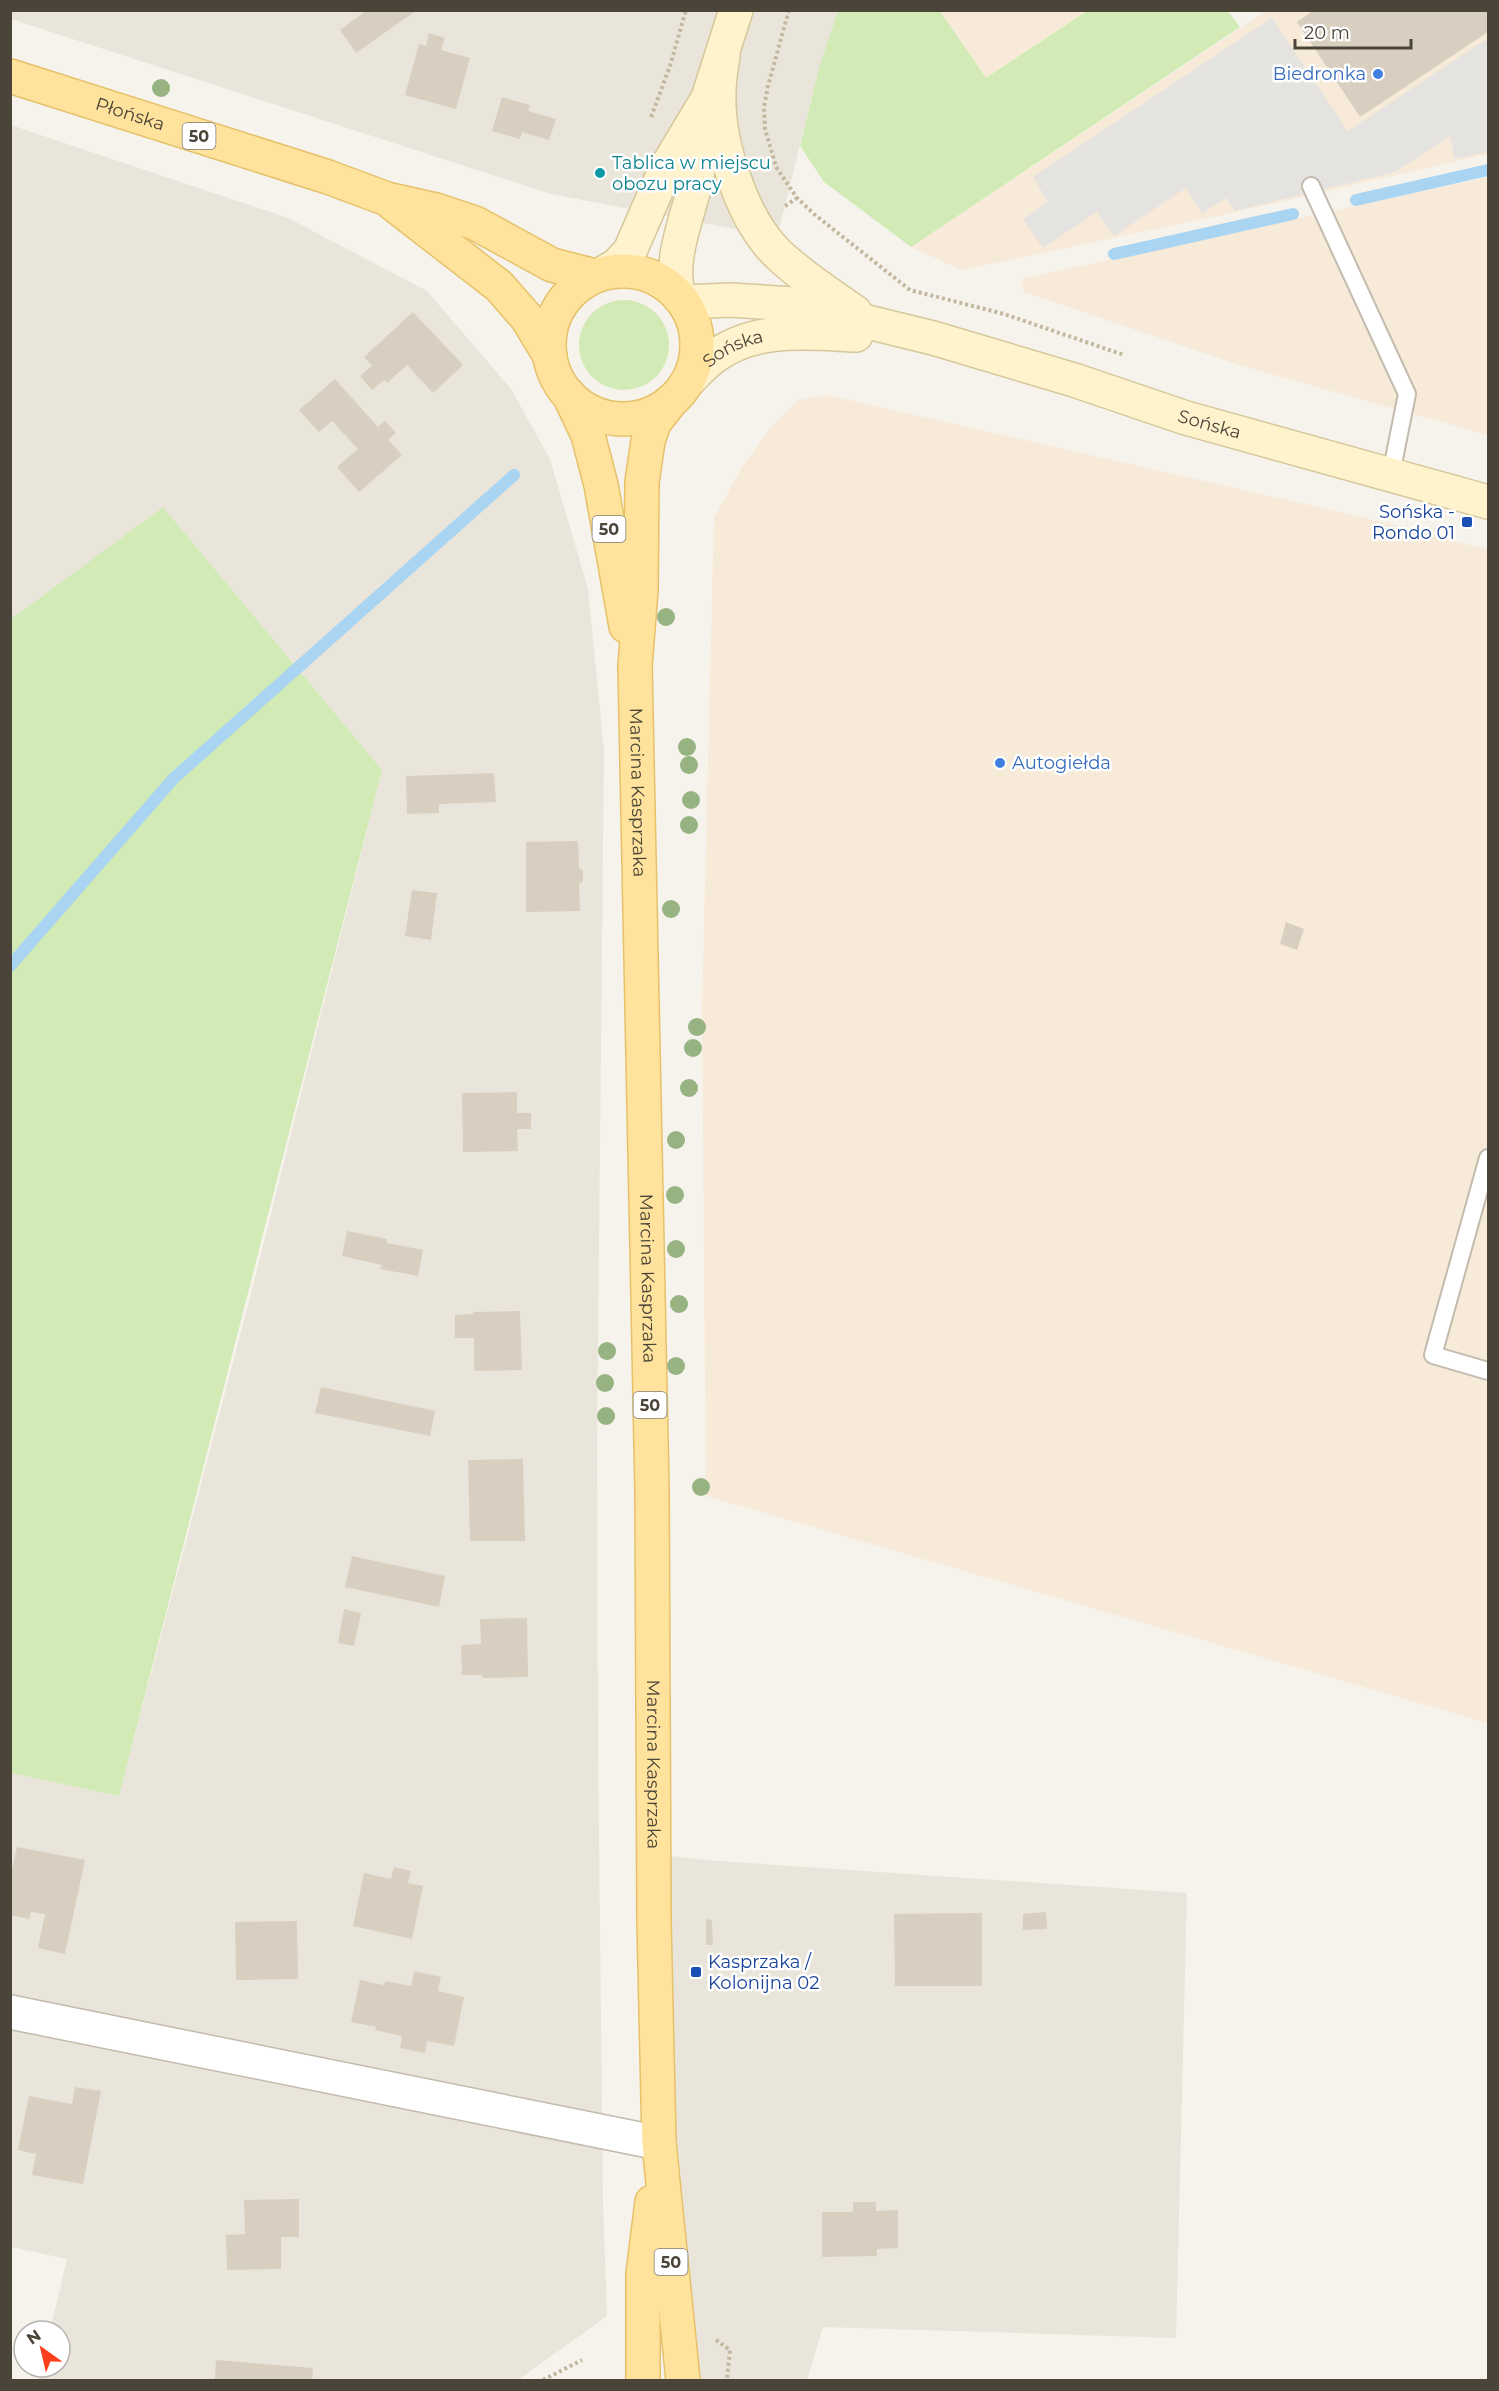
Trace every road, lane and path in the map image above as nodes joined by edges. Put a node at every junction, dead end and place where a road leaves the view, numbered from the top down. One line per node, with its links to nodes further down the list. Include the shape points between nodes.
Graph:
1 (736, 10): 3 (street)
2 (789, 10): 10 (path, via 764,107 765,129 776,167 797,198 910,290)
3 (723, 56): 5 (street); 11 (street, via 718,93 724,141 738,187 757,228 776,252 810,281)
4 (10, 76): 7 (main road, Płońska / 50, via 328,177)
5 (708, 98): 8 (street, via 666,168 630,251); 9 (street, via 698,174 675,261 675,283)
6 (1311, 186): 16 (lane, via 1407,394)
7 (387, 200): 8 (main road, Płońska / 50, via 475,223 552,265); 13 (main road, Płońska / 50, via 499,286 527,318)
8 (600, 274): 9 (main road, via 645,274 659,280); 13 (main road, via 574,289 558,309 549,333)
9 (681, 299): 11 (street, Sońska, via 794,304); 14 (main road, via 697,335 696,358)
10 (1004, 314)
11 (874, 325): 12 (street, Sońska)
12 (933, 338): 14 (street, Sońska, via 793,331 760,336 714,356); 16 (street, Sońska, via 1186,418)
13 (550, 356): 15 (main road, via 556,377)
14 (679, 392): 15 (main road, via 650,414 617,419 586,409); 18 (main road, Marcina Kasprzaka / 50, via 654,423 642,482 641,590)
15 (569, 395): 18 (main road, Marcina Kasprzaka / 50, via 588,435 602,485)
16 (1391, 474): 17 (street, Sońska)
17 (1488, 502)
18 (635, 666): 22 (main road, Marcina Kasprzaka / 50, via 652,1490)
19 (1488, 1158): 20 (lane, via 1433,1355)
20 (1488, 1371)
21 (10, 2012): 22 (street)
22 (659, 2144): 25 (main road, Marcina Kasprzaka / 50, via 643,2274); 26 (main road, Marcina Kasprzaka / 50)
23 (582, 2360): 24 (path)
24 (543, 2380)
25 (644, 2380)
26 (683, 2380)

